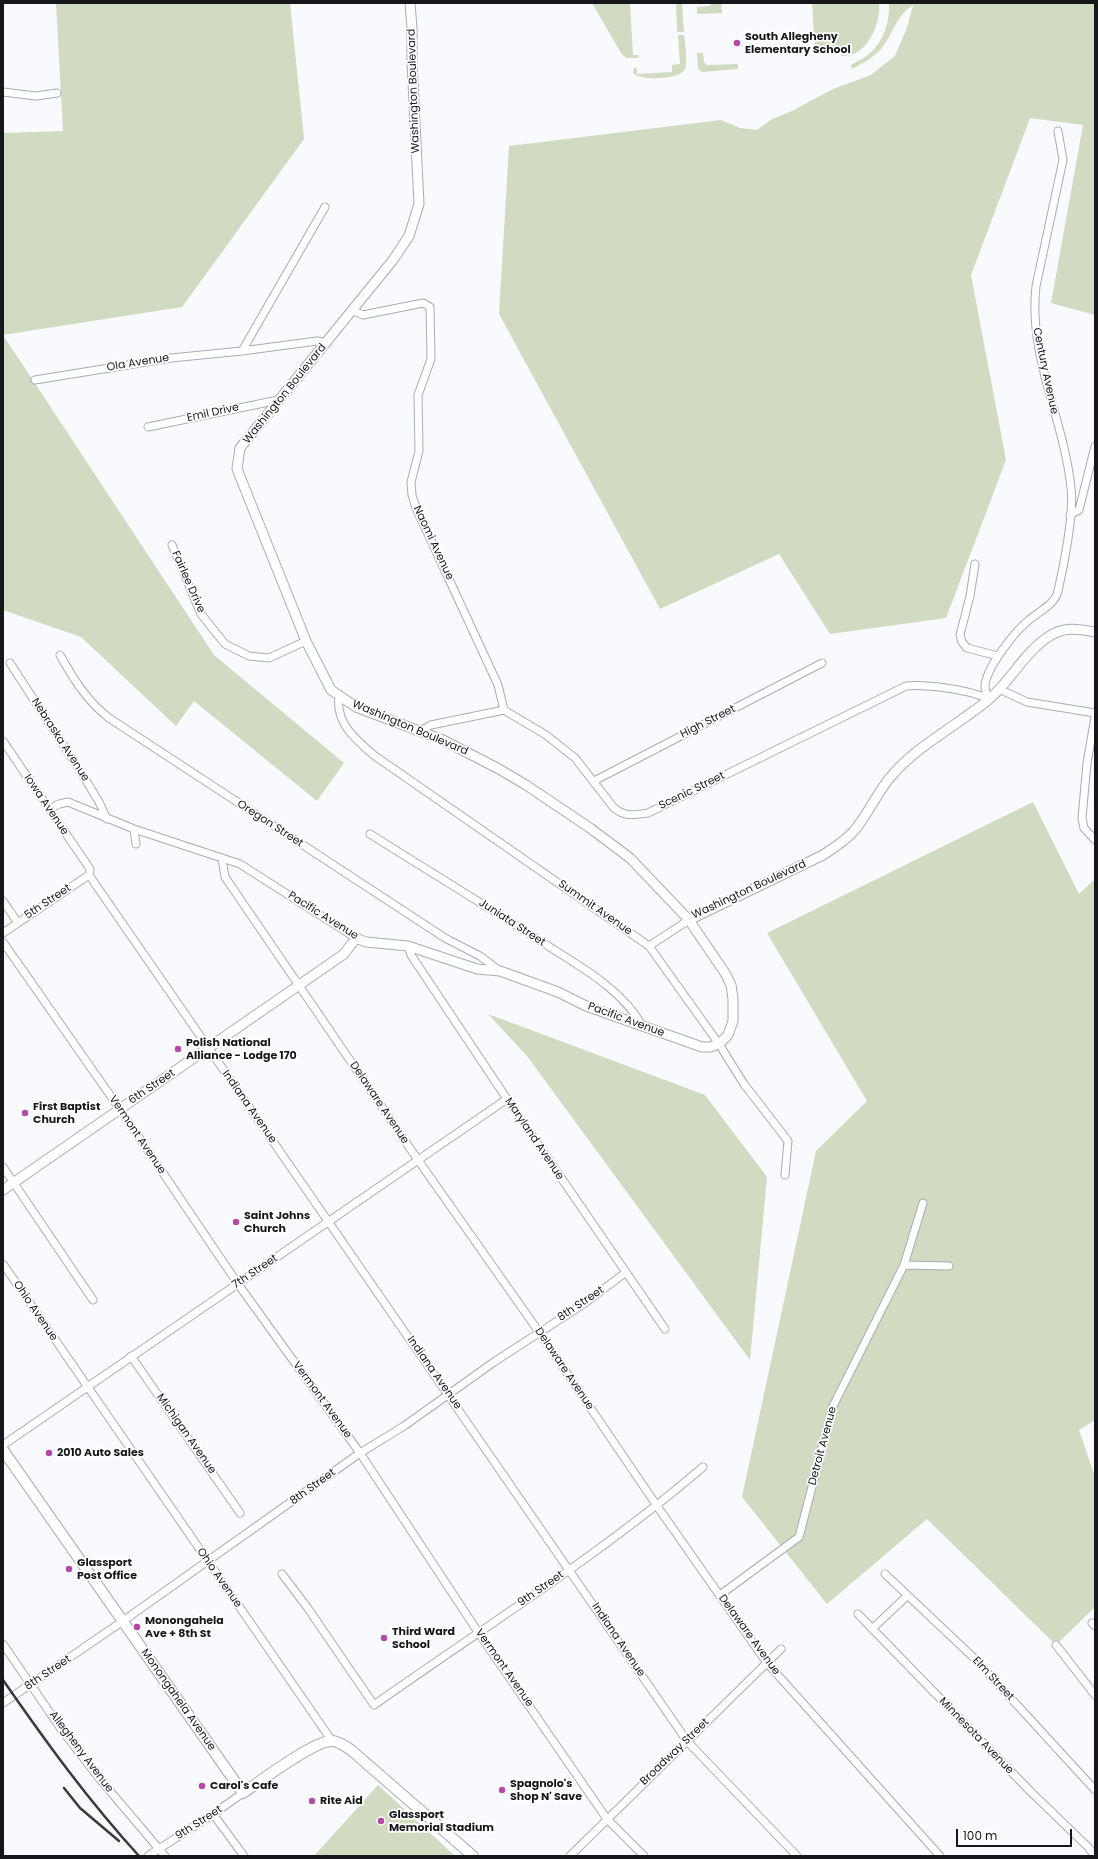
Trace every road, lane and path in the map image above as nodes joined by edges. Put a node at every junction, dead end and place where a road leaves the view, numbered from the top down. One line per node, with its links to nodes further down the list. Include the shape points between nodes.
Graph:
1 (410, 3): 6 (street, Washington Boulevard, via 419,204 409,236)
2 (3, 92): 3 (street, via 36,96)
3 (57, 94)
4 (1058, 131): 13 (street, Century Avenue, via 1063,160 1036,286 1034,311 1035,334 1042,371 1069,472 1072,496)
5 (325, 207): 8 (street)
6 (352, 310): 7 (street, Washington Boulevard); 25 (street, Naomi Avenue, via 363,315 423,302 430,307 431,359 418,395 419,451 411,482 412,495 498,685)
7 (327, 343): 8 (street, Ola Avenue, via 317,341); 10 (street, Washington Boulevard)
8 (242, 351): 9 (street, Ola Avenue, via 171,358)
9 (35, 380)
10 (278, 400): 11 (street, Emil Drive); 17 (street, Washington Boulevard, via 240,448 237,469)
11 (148, 427)
12 (1095, 446): 13 (street, via 1079,510)
13 (1070, 515): 19 (street, Century Avenue, via 1056,596 1050,604 1017,630)
14 (172, 546): 17 (street, Fairlee Drive, via 201,614 225,644 249,656 269,658)
15 (975, 564): 19 (street, via 960,634 962,642 967,648)
16 (1095, 632): 22 (street, Washington Boulevard, via 1072,628 1048,636 1033,649)
17 (306, 640): 23 (street, Washington Boulevard, via 325,680)
18 (60, 655): 47 (street, Oregon Street, via 82,692 109,718 445,938 480,956)
19 (998, 656): 24 (street, Century Avenue, via 985,687)
20 (10, 663): 32 (street, Nebraska Avenue, via 84,777)
21 (822, 663): 30 (street, High Street)
22 (999, 689): 24 (street, Washington Boulevard); 26 (street, via 1027,702)
23 (339, 697): 28 (street, Washington Boulevard); 46 (street, Summit Avenue, via 338,706 342,719 354,738 374,756)
24 (988, 700): 30 (street, Scenic Street, via 978,694 917,685 906,686 648,813 631,816 621,814); 40 (street, Washington Boulevard, via 916,753 894,773 855,830 843,841 823,855)
25 (504, 710): 28 (street, via 431,725); 30 (street, Scenic Street, via 546,735 575,758)
26 (1095, 713)
27 (1095, 717): 35 (street, via 1087,763 1082,818 1084,828)
28 (420, 731): 40 (street, Washington Boulevard, via 499,769 590,828 630,858)
29 (3, 741): 31 (street, Iowa Avenue)
30 (594, 781)
31 (49, 809): 32 (street, Pacific Avenue, via 68,802); 38 (street, Iowa Avenue)
32 (107, 819): 33 (street, Pacific Avenue)
33 (134, 829): 36 (street); 37 (street, Pacific Avenue)
34 (370, 834): 49 (street, Juniata Street, via 584,969 619,997 636,1014)
35 (1095, 840)
36 (136, 844)
37 (222, 858): 43 (street, Pacific Avenue, via 240,864); 48 (street, Delaware Avenue, via 225,877)
38 (89, 872): 41 (street, 5th Street); 51 (street, Indiana Avenue)
39 (3, 901): 41 (street)
40 (689, 920): 46 (street); 50 (street, via 731,985 733,1021 728,1035)
41 (18, 923): 42 (street, 5th Street)
42 (3, 933)
43 (356, 938): 45 (street, Pacific Avenue, via 366,942); 48 (street, 6th Street, via 344,954)
44 (3, 942): 53 (street, Vermont Avenue)
45 (408, 946): 47 (street, Pacific Avenue, via 477,968); 52 (street, Maryland Avenue, via 411,955)
46 (649, 946): 50 (street, Summit Avenue)
47 (500, 970): 49 (street, Pacific Avenue)
48 (299, 986): 51 (street, 6th Street); 54 (street, Delaware Avenue)
49 (643, 1027): 50 (street, Pacific Avenue, via 702,1047)
50 (719, 1044): 56 (street, Summit Avenue, via 744,1084 788,1141)
51 (209, 1048): 53 (street, 6th Street); 60 (street, Indiana Avenue)
52 (506, 1100): 54 (street, 7th Street); 64 (street, Maryland Avenue)
53 (119, 1108): 57 (street, 6th Street); 65 (street, Vermont Avenue)
54 (418, 1160): 60 (street, 7th Street); 68 (street, Delaware Avenue)
55 (3, 1167): 57 (street)
56 (785, 1175)
57 (14, 1182): 58 (street, 6th Street); 66 (street)
58 (3, 1190)
59 (923, 1203): 62 (street, Detroit Avenue)
60 (329, 1221): 65 (street, 7th Street); 71 (street, Indiana Avenue)
61 (3, 1264): 70 (street, Ohio Avenue)
62 (904, 1265): 63 (street); 82 (street, Detroit Avenue, via 833,1406 799,1537)
63 (949, 1266)
64 (625, 1273): 67 (street, Maryland Avenue); 68 (street, 8th Street, via 585,1303)
65 (238, 1284): 69 (street, 7th Street); 74 (street, Vermont Avenue)
66 (93, 1300)
67 (665, 1329)
68 (539, 1332): 71 (street, 8th Street); 76 (street, Delaware Avenue)
69 (132, 1356): 70 (street, 7th Street); 77 (street, Michigan Avenue)
70 (87, 1387): 72 (street, 7th Street); 78 (street, Ohio Avenue)
71 (449, 1395): 74 (street, 8th Street); 79 (street, Indiana Avenue)
72 (3, 1445)
73 (3, 1450): 85 (main road, Monongahela Avenue)
74 (360, 1453): 78 (street, 8th Street); 87 (street, Vermont Avenue)
75 (703, 1468): 76 (street, 9th Street)
76 (657, 1506): 79 (street, 9th Street); 82 (street, Delaware Avenue)
77 (240, 1513)
78 (207, 1561): 85 (street, 8th Street); 95 (street, Ohio Avenue)
79 (569, 1569): 87 (street, 9th Street); 96 (street, Indiana Avenue)
80 (282, 1574): 87 (street, 9th Street, via 374,1704)
81 (885, 1574): 83 (street, Elm Street)
82 (720, 1595): 91 (street, Delaware Avenue)
83 (907, 1596): 86 (street); 97 (street, Elm Street, via 974,1658)
84 (858, 1614): 86 (street, Minnesota Avenue)
85 (123, 1621): 92 (street, 8th Street); 98 (main road, Monongahela Avenue)
86 (872, 1629): 110 (street, Minnesota Avenue)
87 (478, 1632): 100 (street, Vermont Avenue)
88 (3, 1644): 92 (street, Allegheny Avenue)
89 (1056, 1645): 93 (street)
90 (781, 1649): 91 (street, Broadway Street)
91 (767, 1664): 96 (street, Broadway Street); 109 (street, Delaware Avenue)
92 (31, 1684): 94 (street, 8th Street); 101 (street, Allegheny Avenue, via 61,1728)
93 (1095, 1695)
94 (3, 1703)
95 (332, 1741): 98 (main road, 9th Street, via 308,1748); 105 (main road, via 351,1750)
96 (687, 1741): 100 (street, Broadway Street); 108 (street, Indiana Avenue)
97 (1095, 1790)
98 (243, 1793): 99 (street, 9th Street)
99 (213, 1814): 101 (street, 9th Street); 104 (street)
100 (607, 1818): 106 (street, Broadway Street); 107 (street, Vermont Avenue)
101 (159, 1849): 102 (street, 9th Street); 103 (street, Allegheny Avenue)
102 (148, 1856)
103 (165, 1856)
104 (244, 1856)
105 (472, 1856)
106 (570, 1856)
107 (644, 1856)
108 (797, 1856)
109 (940, 1856)
110 (1095, 1856)

